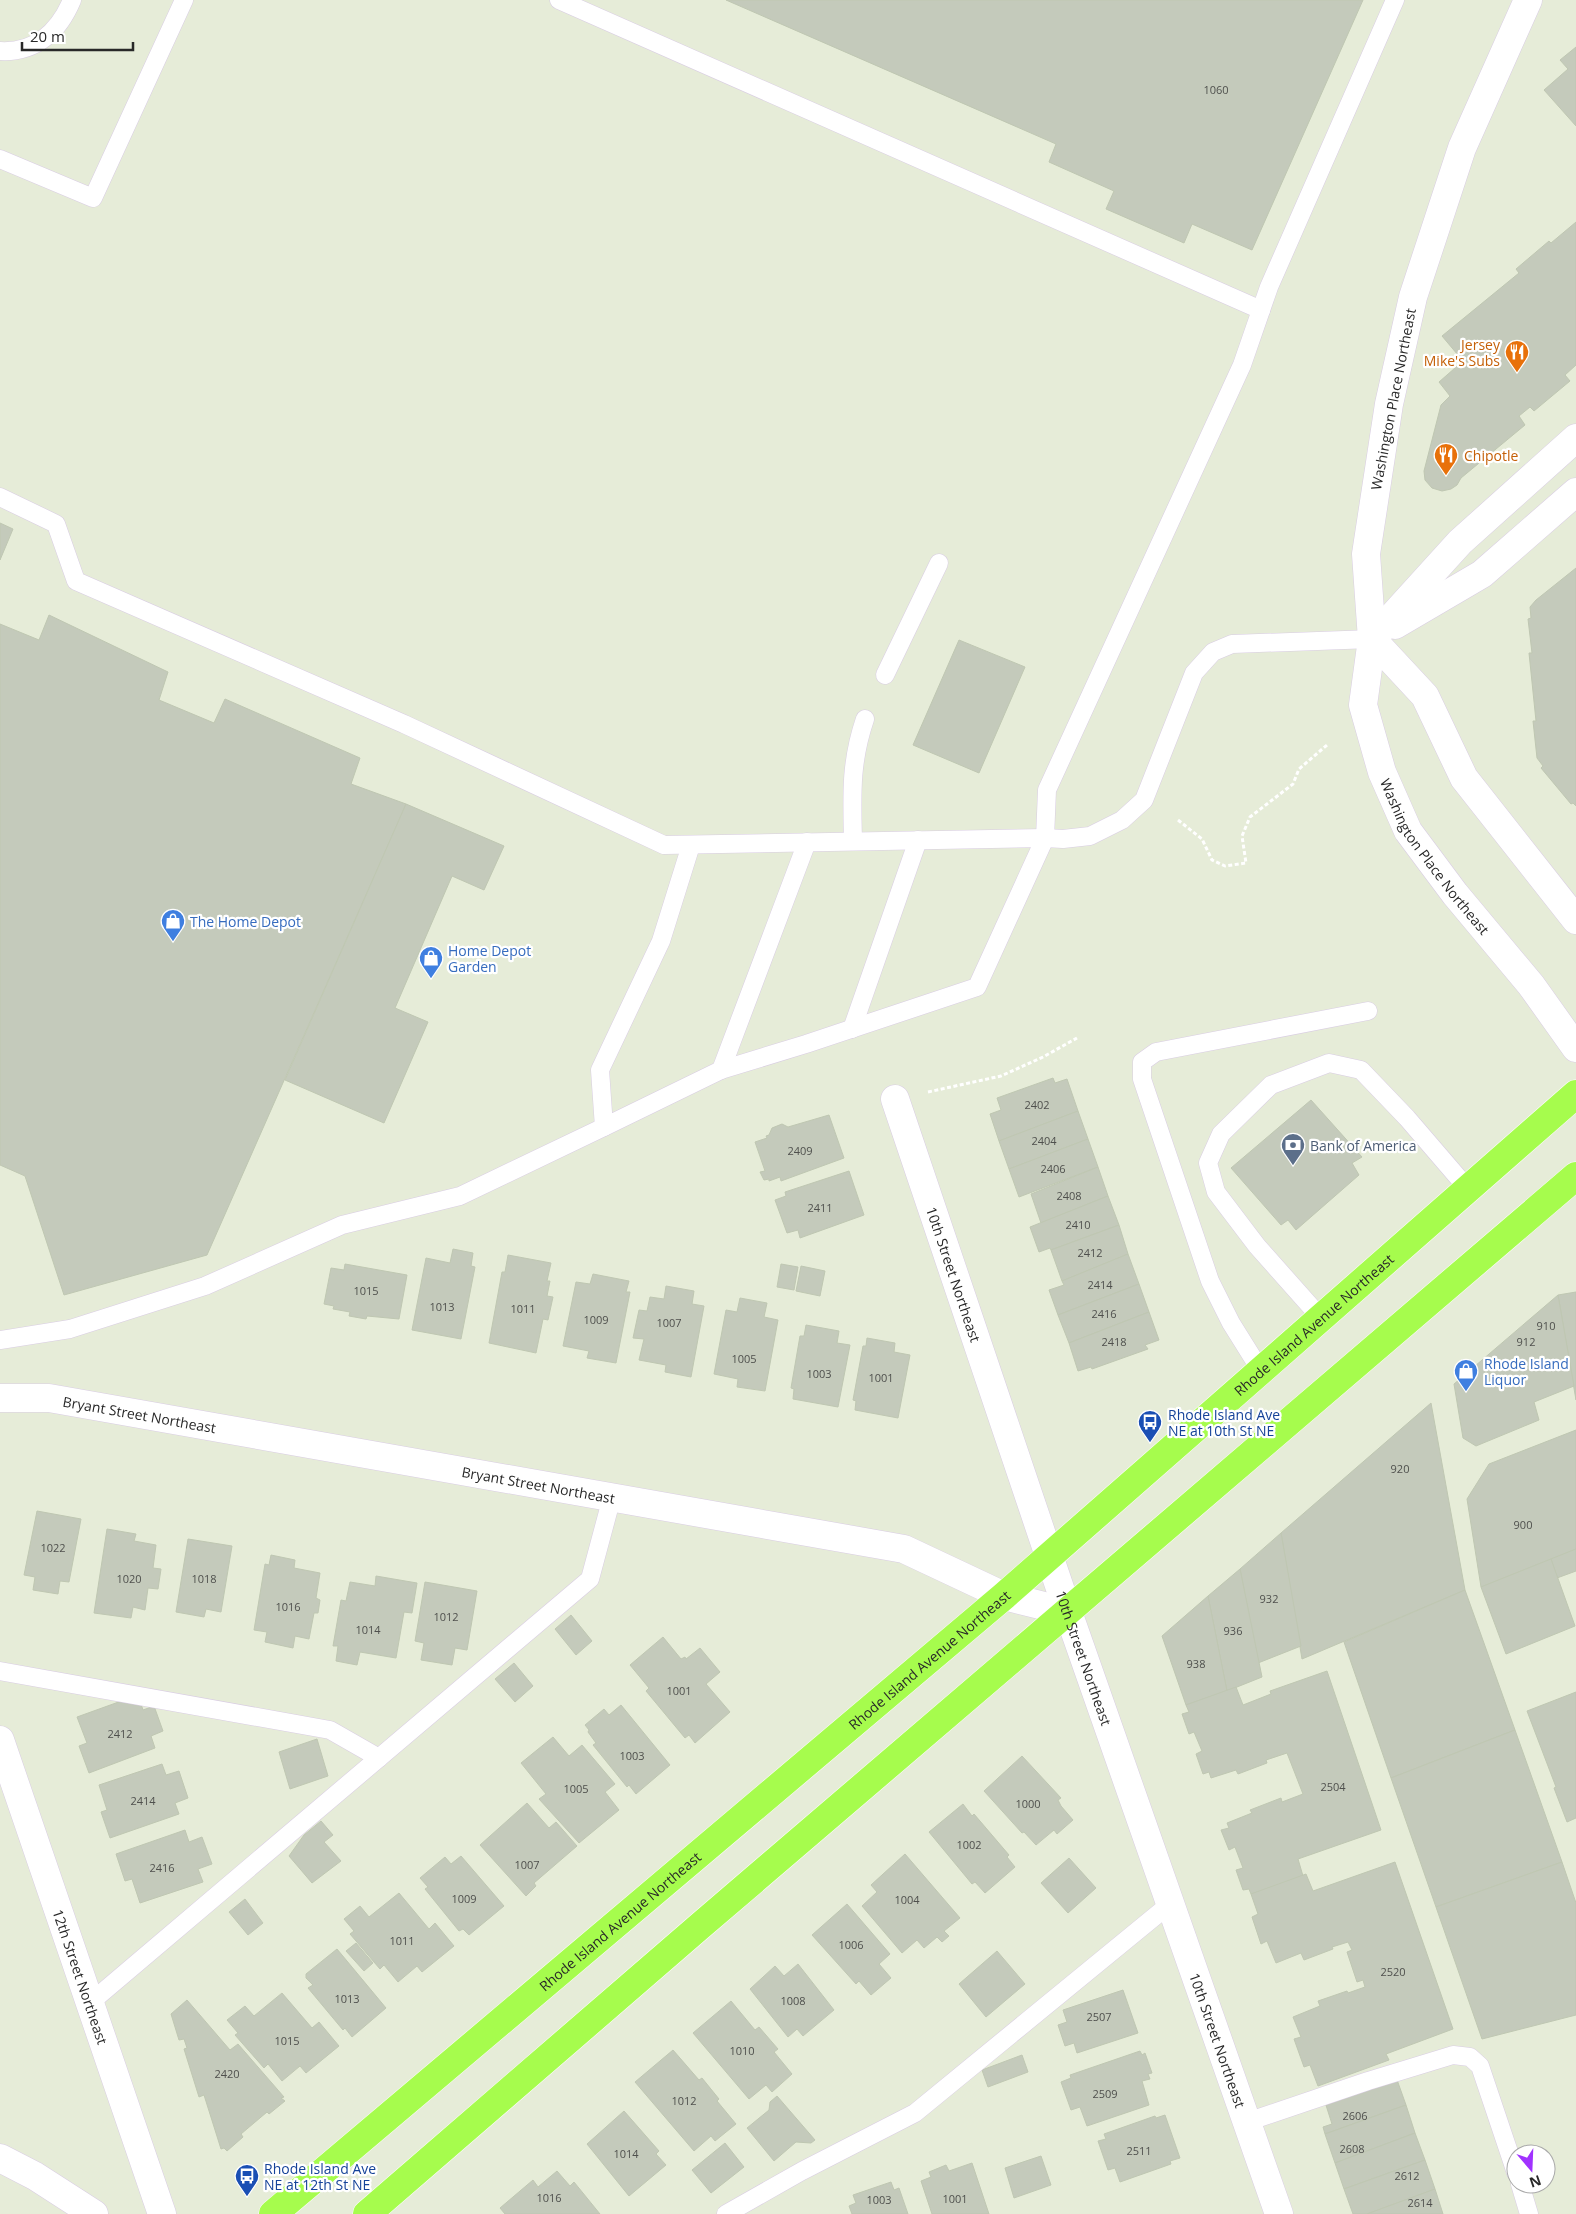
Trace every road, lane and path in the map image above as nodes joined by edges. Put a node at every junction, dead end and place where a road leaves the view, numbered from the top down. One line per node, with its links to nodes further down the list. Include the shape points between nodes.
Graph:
1 (72, 0): 6 (lane, via 58,27 47,38 20,50)
2 (184, 0): 7 (lane, via 94,198)
3 (559, 0): 8 (lane)
4 (1395, 0): 8 (lane)
5 (1528, 0): 13 (street, Washington Place Northeast, via 1462,148 1413,297 1389,404 1366,554)
6 (0, 51)
7 (0, 159)
8 (1261, 310): 18 (lane, via 1242,365 1048,790)
9 (1576, 438): 13 (street, via 1460,542)
10 (1576, 492): 13 (street, via 1482,574)
11 (0, 497): 22 (lane, via 56,524 76,581 404,724 664,845)
12 (940, 563): 14 (lane)
13 (1372, 639): 18 (lane, via 1232,644 1213,652 1194,672 1144,800 1122,820 1090,836); 23 (street, via 1425,696 1464,778); 29 (street, Washington Place Northeast, via 1363,705 1382,772 1408,831 1455,894 1531,985)
14 (884, 675)
15 (865, 719): 20 (lane, via 856,745 852,776)
16 (1327, 745): 17 (path, via 1299,769 1293,784 1250,818 1242,836 1246,863 1225,866 1212,860 1202,838)
17 (1178, 820)
18 (1045, 838): 19 (lane); 27 (lane, via 977,987)
19 (918, 840): 20 (lane); 27 (lane)
20 (852, 841): 21 (lane)
21 (808, 842): 22 (lane); 30 (lane)
22 (691, 844): 33 (lane, via 661,941 600,1070)
23 (1517, 844): 24 (street); 25 (street)
24 (1576, 891)
25 (1576, 920)
26 (1368, 1011): 38 (lane, via 1156,1052 1142,1062 1142,1079 1210,1281)
27 (852, 1029): 30 (lane)
28 (1077, 1038): 32 (path, via 1001,1076)
29 (1576, 1048)
30 (722, 1070): 33 (lane)
31 (1576, 1094): 35 (main road, Rhode Island Avenue Northeast)
32 (895, 1099): 41 (street, 10th Street Northeast)
33 (604, 1127): 37 (lane, via 460,1196 342,1225 205,1286 70,1329)
34 (1576, 1176): 43 (main road)
35 (1468, 1189): 36 (main road, Rhode Island Avenue Northeast); 36 (lane, via 1361,1070 1329,1063 1271,1085 1221,1134 1208,1163 1216,1192 1257,1246)
36 (1321, 1318): 38 (main road, Rhode Island Avenue Northeast)
37 (0, 1340)
38 (1260, 1371): 41 (main road, Rhode Island Avenue Northeast)
39 (0, 1398): 40 (street, Bryant Street Northeast, via 49,1398)
40 (612, 1497): 42 (street, Bryant Street Northeast, via 904,1549); 46 (lane, via 590,1579)
41 (1050, 1556): 42 (main road, Rhode Island Avenue Northeast); 43 (street, 10th Street Northeast)
42 (1004, 1596): 43 (street, Bryant Street Northeast); 56 (main road, Rhode Island Avenue Northeast)
43 (1068, 1612): 47 (street, 10th Street Northeast); 57 (main road)
44 (0, 1671): 46 (lane, via 330,1730)
45 (0, 1740): 48 (street, 12th Street Northeast)
46 (379, 1758): 48 (lane)
47 (1170, 1904): 49 (street, 10th Street Northeast); 58 (lane, via 915,2113)
48 (90, 2002): 55 (street, 12th Street Northeast)
49 (1247, 2122): 50 (lane, via 1453,2055 1470,2057 1480,2066); 53 (street, 10th Street Northeast)
50 (1506, 2144)
51 (0, 2158): 54 (street)
52 (1523, 2194): 59 (lane)
53 (1272, 2212)
54 (94, 2214)
55 (162, 2214)
56 (273, 2214)
57 (367, 2214)
58 (726, 2214)
59 (1529, 2214)

